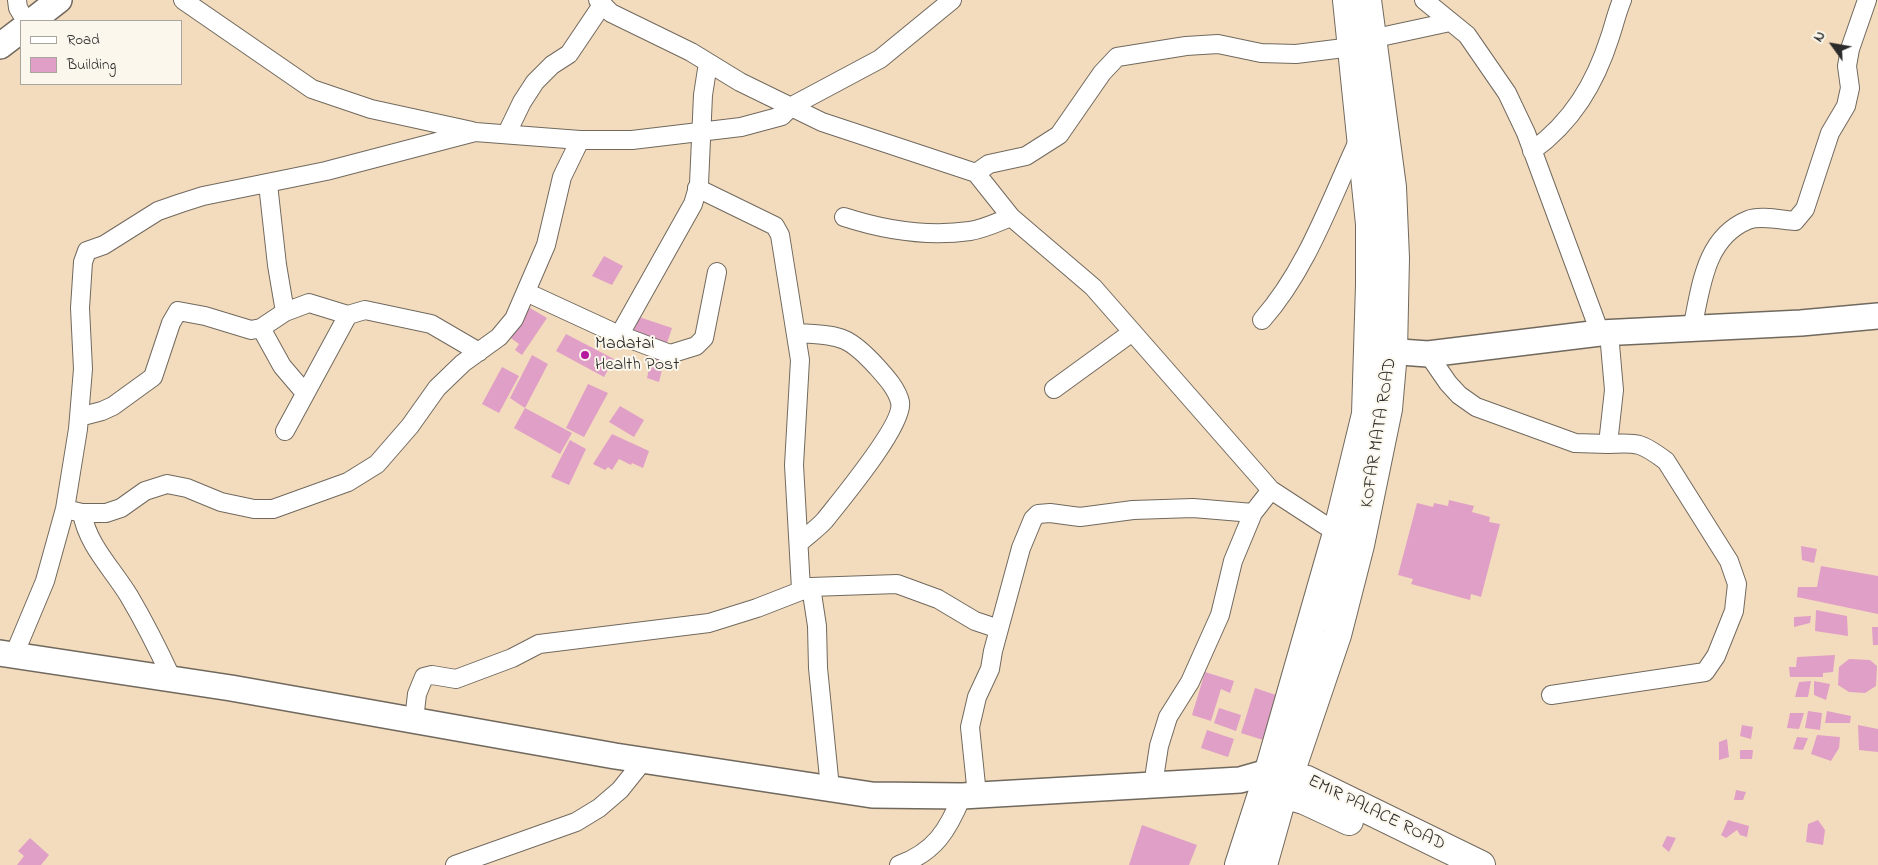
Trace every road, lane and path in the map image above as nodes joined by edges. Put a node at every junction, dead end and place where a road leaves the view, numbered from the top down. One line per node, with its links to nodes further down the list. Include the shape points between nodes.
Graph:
1 (16, 0): 11 (street)
2 (58, 0): 12 (main road)
3 (183, 0): 19 (street, via 312,88 370,109)
4 (952, 0): 18 (street, via 880,59)
5 (1346, 0): 15 (main road, KOFAR MATA ROAD)
6 (1367, 0): 15 (main road, KOFAR MATA ROAD)
7 (1424, 0): 13 (street)
8 (1622, 0): 24 (street, via 1589,89 1564,124)
9 (1867, 0): 37 (street, via 1850,48 1847,66 1850,88 1846,106 1830,133 1805,209 1795,221 1749,219 1714,247 1707,262)
10 (600, 3): 17 (street, via 612,13); 20 (street, via 569,54 535,82)
11 (25, 20)
12 (33, 20)
13 (1450, 22): 15 (street); 24 (street, via 1467,35 1507,94)
14 (20, 31): 16 (main road)
15 (1361, 43): 22 (main road, KOFAR MATA ROAD); 25 (street, via 1296,54 1261,53 1218,44 1117,57 1059,135 1026,156 989,164); 42 (main road, KOFAR MATA ROAD, via 1392,187 1394,258)
16 (0, 46)
17 (708, 63): 18 (street); 21 (street)
18 (792, 106): 21 (street, via 782,116); 25 (street, via 822,122)
19 (474, 132): 20 (street); 26 (street)
20 (507, 133): 23 (street)
21 (701, 133): 23 (street, via 632,140); 27 (street)
22 (1361, 137): 35 (street, via 1298,272); 42 (main road, KOFAR MATA ROAD)
23 (580, 140): 31 (street, via 562,177 546,245)
24 (1532, 151): 40 (street)
25 (976, 173): 29 (street)
26 (268, 184): 32 (street, via 276,265); 47 (street, via 203,196 158,211 104,245 87,251 83,262 80,308 83,369)
27 (697, 188): 39 (street, via 776,226); 41 (street, via 693,204)
28 (844, 217): 29 (street, via 902,231 942,233 972,230)
29 (1011, 217): 38 (street, via 1093,287)
30 (717, 272): 41 (street, via 704,338 696,346 670,354)
31 (526, 292): 41 (street); 43 (street, via 514,319 499,337)
32 (285, 312): 33 (street, via 309,303); 36 (street)
33 (348, 315): 43 (street, via 366,310 431,324); 46 (street)
34 (1878, 316): 37 (main road)
35 (1262, 320)
36 (261, 328): 46 (street, via 282,366); 47 (street, via 251,330 178,311 153,377 113,406)
37 (1692, 329): 40 (main road)
38 (1131, 332): 45 (street); 50 (street)
39 (797, 333): 54 (street, via 800,360 794,465); 54 (street, via 836,336 858,347 890,382 901,403 886,441 824,521)
40 (1605, 333): 44 (main road); 49 (street, via 1614,390)
41 (620, 334)
42 (1380, 351): 44 (main road); 53 (main road, KOFAR MATA ROAD); 62 (main road, KOFAR MATA ROAD, via 1388,409 1360,545 1337,635)
43 (479, 352): 51 (street, via 437,388 377,464 348,482 272,509 221,502 188,488 167,484 144,491 121,508 106,513)
44 (1428, 354): 49 (street, via 1448,383 1476,407 1575,443)
45 (1054, 389)
46 (305, 394): 48 (street)
47 (79, 417): 51 (street)
48 (285, 431)
49 (1608, 444): 59 (street, via 1634,442 1666,461 1729,561 1737,584 1734,611 1716,656 1705,672)
50 (1271, 490): 52 (street); 53 (street)
51 (74, 511): 57 (street, via 45,581); 58 (street, via 129,596)
52 (1253, 513): 56 (street, via 1193,508 1132,510 1080,517 1038,514 1033,518 1021,548); 63 (street, via 1233,561 1220,616 1190,682 1168,717)
53 (1337, 533): 62 (main road, KOFAR MATA ROAD)
54 (799, 543): 55 (street)
55 (806, 588): 56 (street, via 897,584 938,599 976,621); 60 (street, via 708,623 539,644 456,679 424,677 417,694); 64 (street, via 817,626)
56 (999, 629): 65 (street, via 990,669 977,697 970,727)
57 (7, 654): 58 (main road)
58 (172, 679): 60 (main road)
59 (1551, 695)
60 (414, 720): 61 (main road)
61 (644, 760): 64 (main road); 66 (street, via 620,790 600,808 576,822)
62 (1269, 782): 63 (main road); 68 (main road); 69 (main road); 70 (main road, EMIR PALACE ROAD); 71 (main road, EMIR PALACE ROAD, via 1307,780)
63 (1153, 785): 65 (main road)
64 (830, 788): 65 (main road, via 872,795)
65 (970, 795): 67 (street, via 943,835 910,861)
66 (455, 865)
67 (899, 865)
68 (1239, 865)
69 (1263, 865)
70 (1445, 865)
71 (1482, 865)

